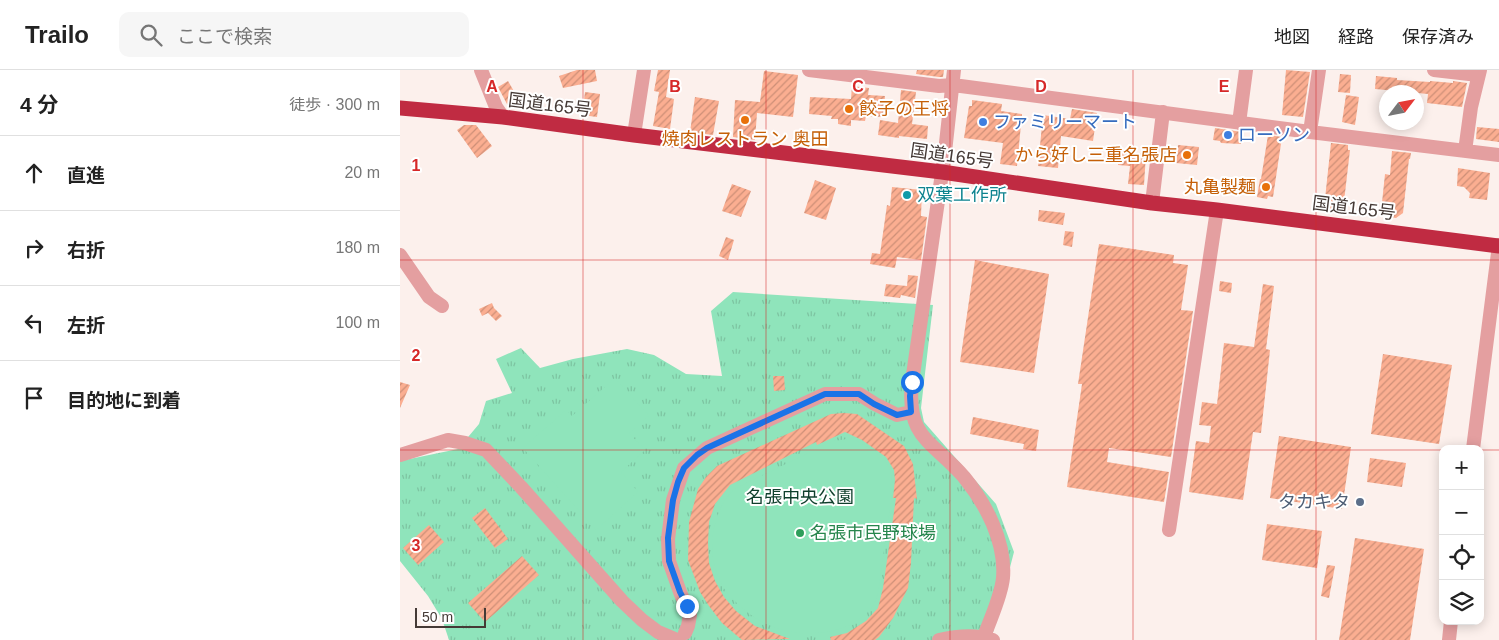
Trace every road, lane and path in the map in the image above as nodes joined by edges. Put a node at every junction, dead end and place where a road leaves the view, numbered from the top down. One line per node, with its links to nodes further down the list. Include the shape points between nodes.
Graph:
1 (481, 70): 13 (street)
2 (644, 70): 16 (street)
3 (809, 70): 9 (street)
4 (954, 70): 10 (street)
5 (1246, 70): 14 (street)
6 (1319, 70): 15 (street)
7 (1434, 70): 8 (street)
8 (1479, 73): 17 (street)
9 (904, 76): 10 (street, via 939,86)
10 (953, 84): 12 (street); 19 (street)
11 (400, 108): 13 (highway, 国道165号)
12 (1164, 112): 14 (street); 20 (street)
13 (503, 117): 16 (highway, 国道165号)
14 (1239, 123): 15 (street)
15 (1310, 132): 17 (street)
16 (634, 135): 19 (highway, 国道165号)
17 (1465, 151): 18 (street)
18 (1499, 155)
19 (942, 172): 20 (highway, 国道165号); 25 (street, via 910,396)
20 (1152, 203): 21 (highway, 国道165号)
21 (1217, 210): 22 (highway, 国道165号); 28 (street)
22 (1499, 246): 26 (street)
23 (400, 256): 24 (street, via 428,297)
24 (442, 306)
25 (911, 412): 30 (street, via 897,415 859,394 825,394 707,448 684,468 673,500 668,538 669,561 690,615); 31 (street, via 922,435 963,476 974,492 1000,543 1003,580)
26 (1474, 445)
27 (400, 455): 30 (street, via 448,440 486,450 622,601 658,632)
28 (1169, 530)
29 (1451, 625): 33 (street)
30 (681, 636)
31 (987, 639): 32 (street, via 952,636)
32 (938, 640)
33 (1449, 640)

